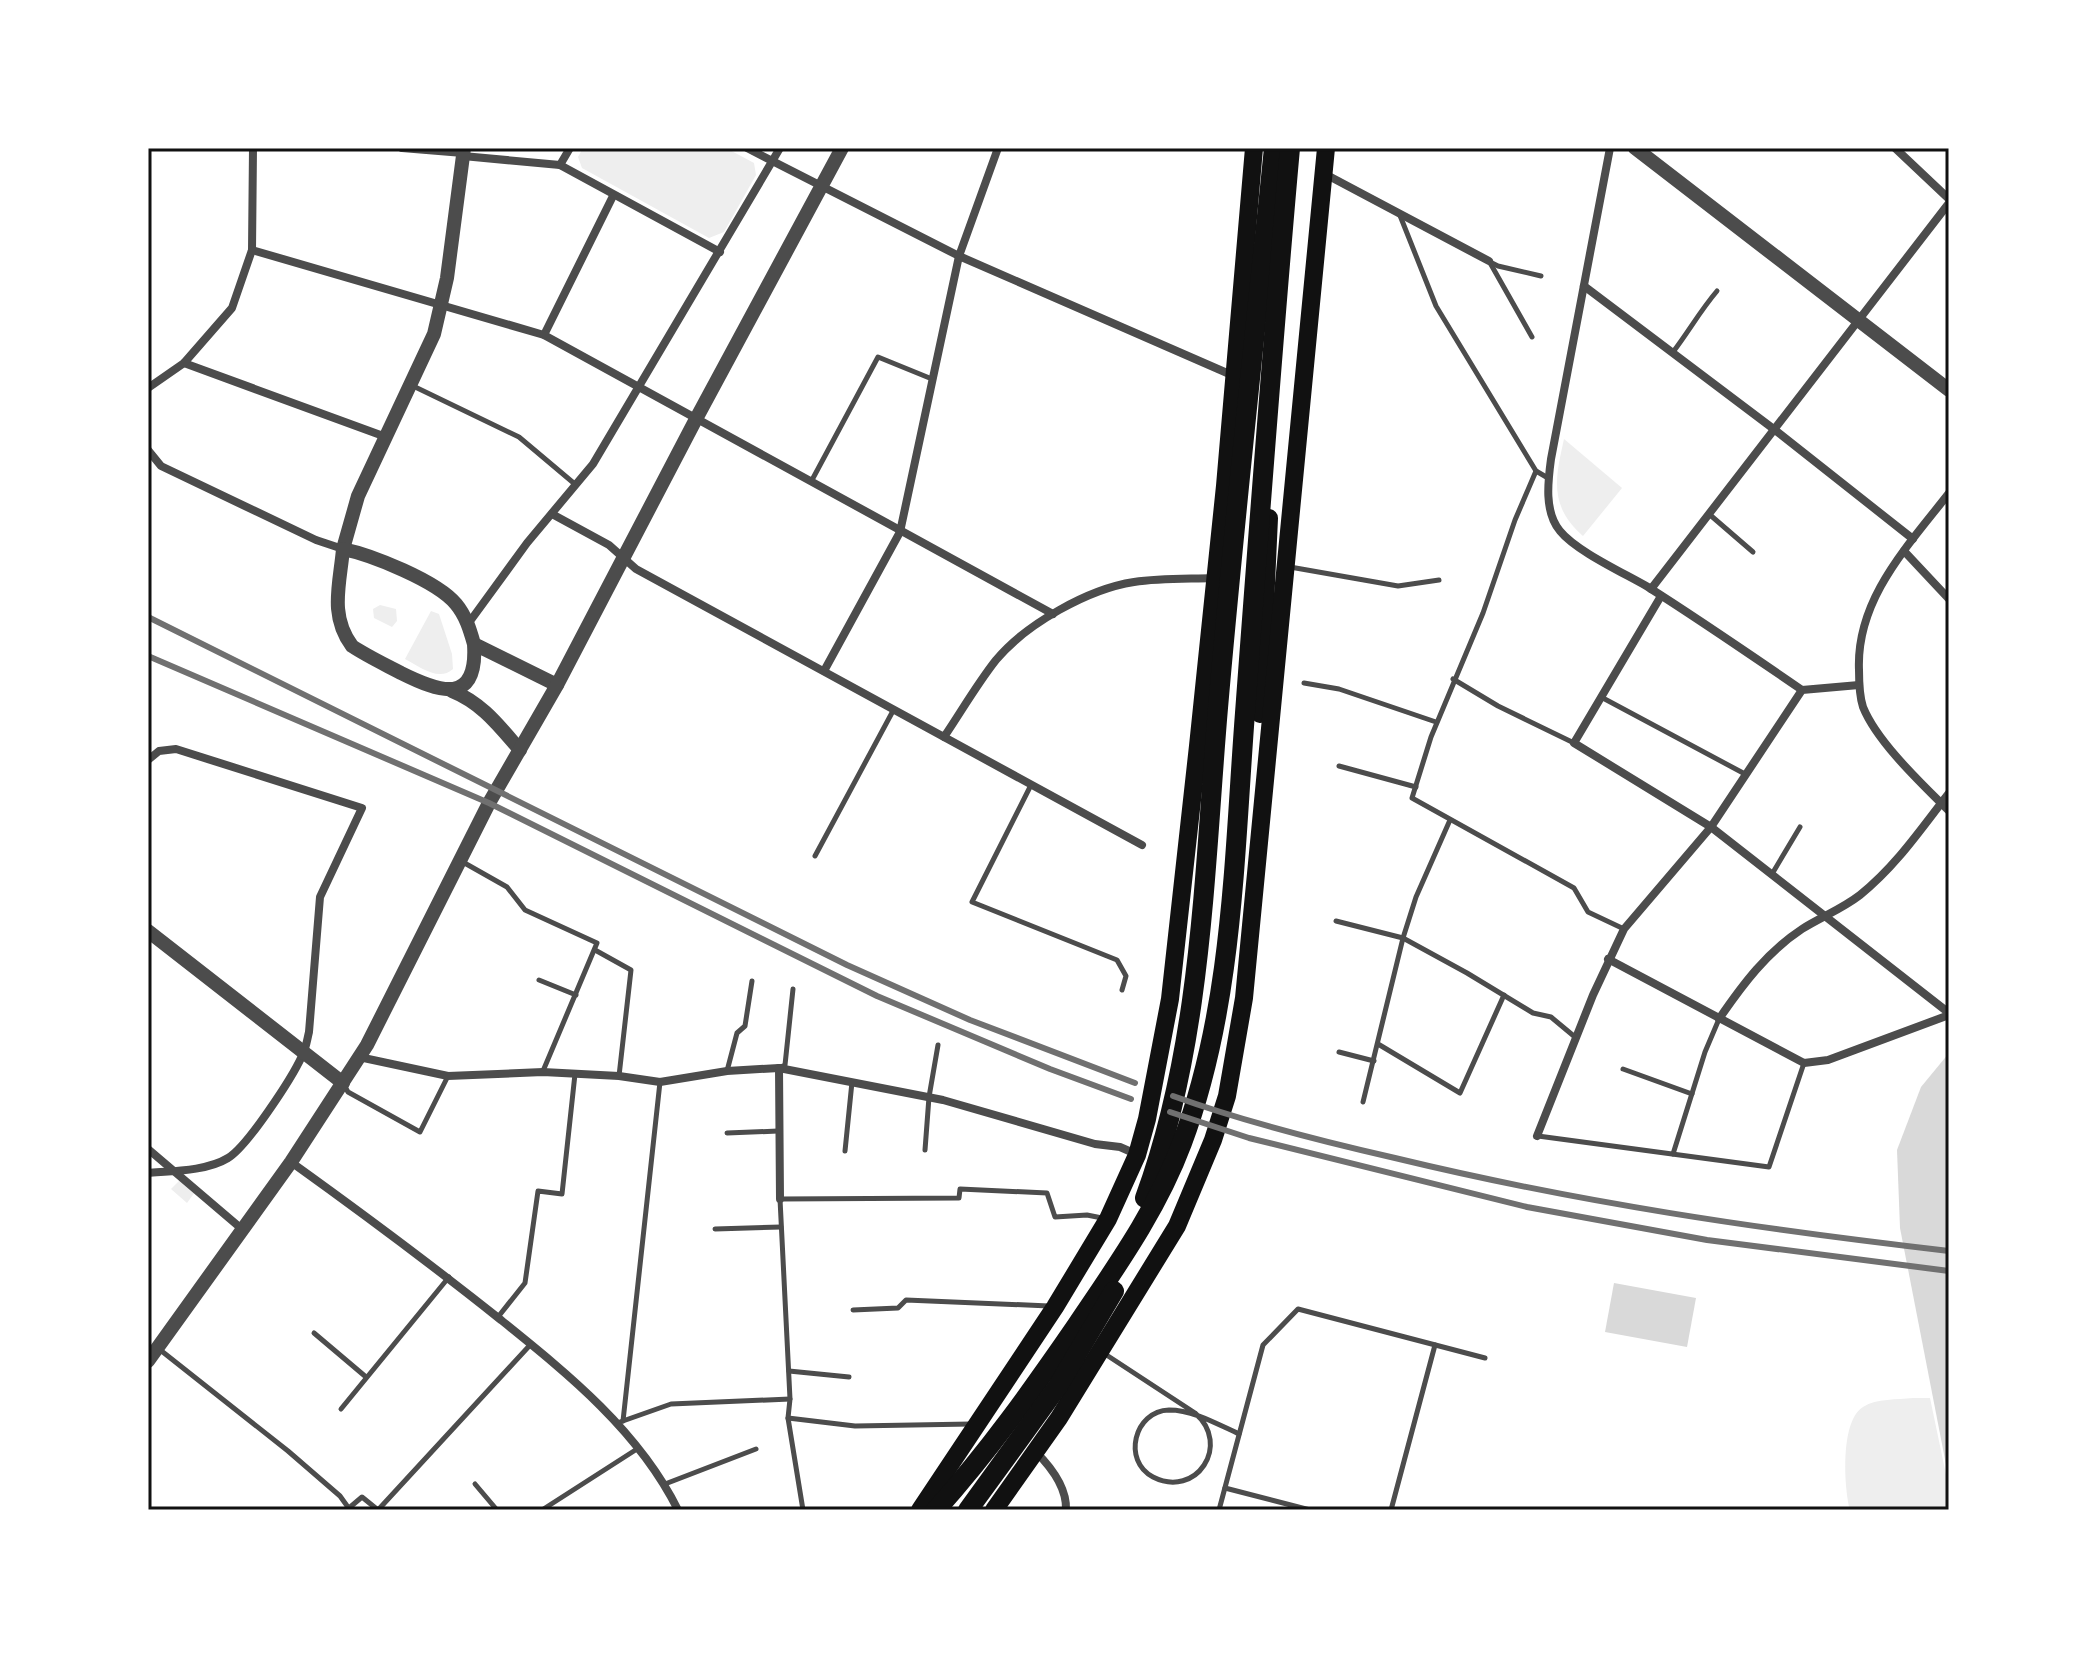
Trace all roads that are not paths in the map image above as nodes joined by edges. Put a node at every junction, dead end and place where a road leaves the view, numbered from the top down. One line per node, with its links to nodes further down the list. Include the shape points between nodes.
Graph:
1 (253, 148): 24 (street)
2 (402, 148): 16 (street)
3 (570, 148): 18 (street)
4 (747, 148): 17 (street)
5 (780, 148): 17 (street)
6 (842, 148): 20 (street)
7 (998, 148): 26 (street)
8 (1254, 148): 37 (highway)
9 (1276, 148): 185 (highway, via 1226,613 1192,1000 1171,1106 1148,1190 1122,1255 1050,1377); 186 (highway, via 1197,1004 1179,1109 1156,1192 1110,1297 1058,1386)
10 (1290, 148): 184 (highway, via 1234,867 1223,973 1199,1093 1180,1147 1130,1247 1009,1422)
11 (1301, 148): 54 (highway)
12 (1326, 148): 19 (highway)
13 (1610, 148): 29 (street)
14 (1635, 148): 32 (street)
15 (1895, 148): 22 (street)
16 (463, 152): 18 (street); 31 (street)
17 (773, 162): 20 (street); 25 (street)
18 (560, 165): 21 (street)
19 (1324, 173): 23 (street); 61 (highway)
20 (821, 188): 26 (street); 43 (street)
21 (613, 196): 25 (street); 33 (street)
22 (1949, 201): 32 (street)
23 (1399, 213): 27 (street); 47 (lane, via 1436,306)
24 (252, 250): 31 (street); 36 (street, via 232,308)
25 (720, 252): 40 (street)
26 (959, 256): 37 (street); 38 (street)
27 (1489, 261): 28 (lane); 34 (lane)
28 (1541, 276)
29 (1584, 286): 35 (street); 48 (street)
30 (1717, 291): 35 (lane)
31 (442, 304): 33 (street); 39 (street)
32 (1857, 321): 42 (street); 44 (street)
33 (544, 335): 40 (street)
34 (1532, 337)
35 (1673, 352): 44 (street)
36 (184, 363): 41 (street); 45 (street)
37 (1234, 376): 63 (highway)
38 (932, 379): 49 (lane, via 878,357); 55 (street)
39 (411, 385): 45 (street); 50 (lane, via 519,437)
40 (640, 386): 43 (street); 50 (street)
41 (148, 388)
42 (1949, 390)
43 (696, 419): 49 (street); 60 (street)
44 (1775, 430): 53 (street); 56 (street)
45 (386, 437): 57 (street, via 358,496)
46 (148, 450): 57 (street, via 161,466)
47 (1536, 471): 48 (lane); 72 (lane)
48 (1548, 478): 65 (street, via 1558,529)
49 (812, 480): 55 (street)
50 (576, 485): 52 (street)
51 (1949, 493): 56 (street)
52 (552, 514): 60 (street); 69 (street)
53 (1709, 514): 59 (lane); 65 (street)
54 (1269, 518): 62 (highway)
55 (900, 532): 68 (street); 71 (street)
56 (1913, 539): 58 (street)
57 (343, 549): 69 (street, via 364,553 437,588); 77 (street, via 337,611 352,646 428,686)
58 (1904, 551): 67 (street); 75 (street, via 1870,603 1858,656)
59 (1753, 552)
60 (624, 557): 71 (street, via 636,569); 74 (street)
61 (1286, 566): 62 (street); 64 (lane, via 1398,586); 98 (highway)
62 (1267, 569): 63 (street); 98 (highway)
63 (1214, 578): 68 (street, via 1133,582); 143 (highway, via 1175,952 1158,1070)
64 (1439, 580)
65 (1651, 589): 66 (street)
66 (1661, 596): 76 (street); 78 (street)
67 (1949, 599)
68 (1053, 614): 81 (street, via 997,659)
69 (468, 624): 70 (street)
70 (474, 644): 74 (street); 77 (street, via 470,678)
71 (824, 671): 79 (street)
72 (1453, 679): 80 (lane); 82 (lane)
73 (1304, 683): 80 (lane, via 1339,689)
74 (557, 685): 83 (street)
75 (1859, 685): 76 (street); 90 (street, via 1863,708 1896,756)
76 (1802, 690): 86 (street)
77 (452, 691): 83 (street, via 486,710)
78 (1601, 697): 82 (street); 86 (lane)
79 (894, 708): 81 (street); 96 (lane)
80 (1436, 722): 88 (lane)
81 (944, 737): 87 (street)
82 (1574, 743): 93 (street)
83 (520, 750): 97 (street)
84 (148, 760): 118 (street, via 159,751 176,749 362,808 320,897)
85 (1339, 766): 88 (lane)
86 (1746, 775): 93 (street)
87 (1031, 785): 95 (street); 110 (lane, via 972,902 1117,960 1126,976)
88 (1416, 787): 92 (lane, via 1412,798)
89 (1949, 793): 90 (street)
90 (1941, 803): 91 (street); 100 (street, via 1882,877)
91 (1949, 811)
92 (1450, 820): 102 (lane, via 1574,888 1588,912); 104 (lane)
93 (1711, 827): 99 (street); 102 (street)
94 (1800, 827): 99 (lane)
95 (1142, 845)
96 (815, 856)
97 (461, 861): 105 (lane, via 507,887 525,910 597,943); 120 (street)
98 (1256, 871): 160 (highway, via 1244,998 1227,1096 1213,1140 1177,1226)
99 (1772, 874): 100 (street)
100 (1828, 917): 113 (street); 114 (street, via 1779,947 1748,977)
101 (1336, 921): 104 (lane)
102 (1624, 929): 106 (street)
103 (148, 931): 118 (street)
104 (1403, 938): 112 (lane); 116 (lane)
105 (595, 950): 111 (lane); 129 (lane, via 631,970)
106 (1608, 959): 114 (street); 115 (street)
107 (539, 980): 111 (lane)
108 (752, 981): 125 (lane, via 745,1026 737,1033)
109 (793, 989): 123 (lane, via 785,1065)
110 (1122, 990)
111 (576, 995): 126 (lane)
112 (1504, 995): 115 (lane, via 1533,1013 1551,1017); 116 (lane, via 1460,1093)
113 (1949, 1014): 122 (street, via 1828,1060)
114 (1719, 1019): 122 (street); 133 (lane)
115 (1575, 1037): 138 (street)
116 (1378, 1044): 121 (lane)
117 (938, 1045): 134 (lane)
118 (304, 1052): 132 (street); 145 (street, via 229,1158)
119 (1339, 1052): 121 (lane)
120 (359, 1057): 128 (street); 132 (street)
121 (1374, 1061): 135 (lane)
122 (1804, 1063): 142 (lane, via 1769,1167)
123 (779, 1068): 125 (street); 130 (street); 136 (street)
124 (1623, 1069): 133 (lane)
125 (727, 1071): 131 (street)
126 (543, 1072): 127 (street); 128 (street)
127 (575, 1074): 129 (street); 155 (lane, via 562,1194 538,1191 525,1283)
128 (448, 1076): 132 (lane, via 420,1132 348,1092)
129 (619, 1076): 131 (street)
130 (852, 1081): 134 (street); 141 (lane)
131 (660, 1082): 169 (lane)
132 (343, 1083): 144 (street)
133 (1692, 1094): 142 (lane)
134 (929, 1097): 140 (lane); 143 (street)
135 (1363, 1102)
136 (778, 1131): 137 (lane); 147 (street)
137 (727, 1133)
138 (1537, 1136): 142 (lane)
139 (148, 1149): 145 (street)
140 (925, 1150)
141 (845, 1151)
142 (1673, 1154)
143 (1137, 1155): 148 (highway)
144 (291, 1162): 151 (street); 152 (street)
145 (172, 1171): 146 (street); 151 (street)
146 (148, 1173)
147 (780, 1199): 148 (lane, via 959,1198 960,1189 1047,1193 1055,1217); 149 (lane)
148 (1108, 1219): 153 (highway)
149 (781, 1227): 150 (lane); 163 (lane)
150 (715, 1229)
151 (243, 1230): 159 (street)
152 (449, 1277): 155 (street); 164 (lane)
153 (1055, 1307): 154 (lane, via 906,1300 898,1308); 170 (highway)
154 (853, 1310)
155 (498, 1317): 157 (street)
156 (314, 1333): 164 (lane)
157 (531, 1344): 169 (street); 178 (lane, via 378,1510 362,1497)
158 (1435, 1345): 161 (lane); 171 (lane, via 1298,1309 1263,1345); 191 (lane)
159 (159, 1349): 162 (street); 178 (lane, via 288,1451)
160 (1100, 1351): 171 (lane, via 1195,1413 1206,1422 1211,1437 1205,1465 1181,1481 1152,1477 1135,1454 1135,1436 1154,1413 1192,1414 1203,1418 1214,1422); 174 (highway)
161 (1485, 1358)
162 (148, 1361)
163 (789, 1371): 165 (lane); 166 (lane)
164 (366, 1377): 167 (lane)
165 (849, 1377)
166 (790, 1399): 168 (lane); 169 (lane, via 671,1404)
167 (341, 1409)
168 (788, 1418): 170 (lane, via 855,1426); 182 (lane)
169 (619, 1422): 172 (street)
170 (977, 1424): 183 (highway)
171 (1239, 1434): 177 (lane)
172 (637, 1449): 176 (street); 180 (lane)
173 (756, 1449): 176 (lane)
174 (1035, 1451): 187 (highway); 188 (street, via 1052,1468)
175 (475, 1484): 179 (lane)
176 (665, 1484): 181 (street)
177 (1225, 1488): 189 (lane); 190 (lane)
178 (350, 1509)
179 (497, 1510)
180 (542, 1510)
181 (678, 1510)
182 (803, 1510)
183 (920, 1510)
184 (936, 1510)
185 (952, 1510)
186 (968, 1510)
187 (994, 1510)
188 (1066, 1510)
189 (1219, 1510)
190 (1310, 1510)
191 (1391, 1510)

